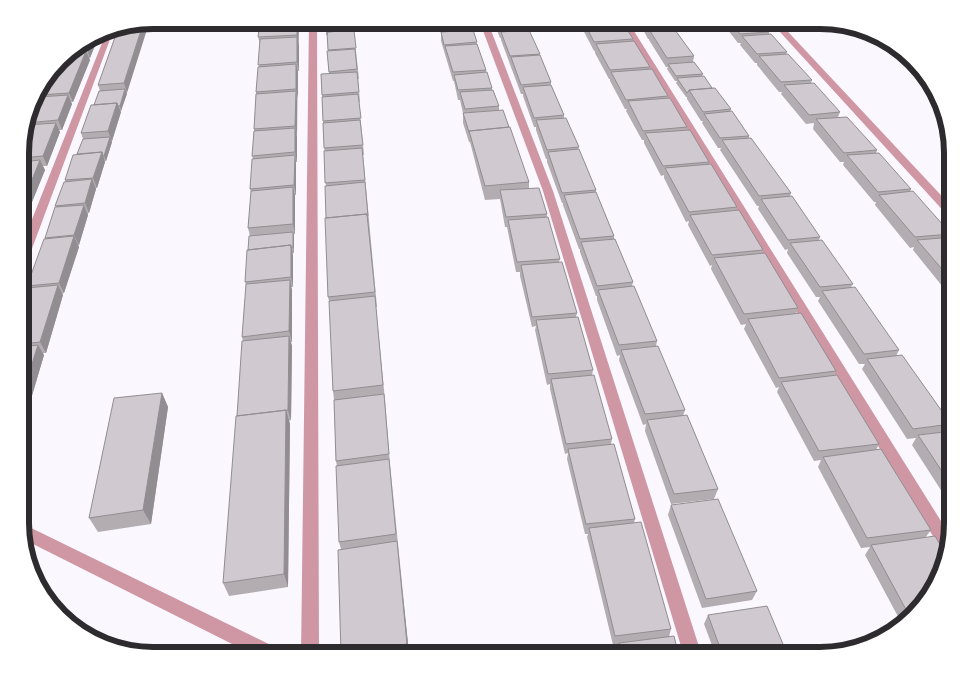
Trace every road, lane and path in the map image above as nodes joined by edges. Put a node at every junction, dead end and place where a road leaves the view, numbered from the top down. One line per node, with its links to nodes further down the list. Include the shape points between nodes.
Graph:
1 (313, 29): 11 (street)
2 (486, 29): 12 (street, via 548,191)
3 (629, 29): 9 (street)
4 (781, 29): 6 (street)
5 (108, 37): 7 (street)
6 (944, 205)
7 (29, 241)
8 (29, 534): 10 (street)
9 (943, 538)
10 (257, 647)
11 (310, 647)
12 (690, 647)

